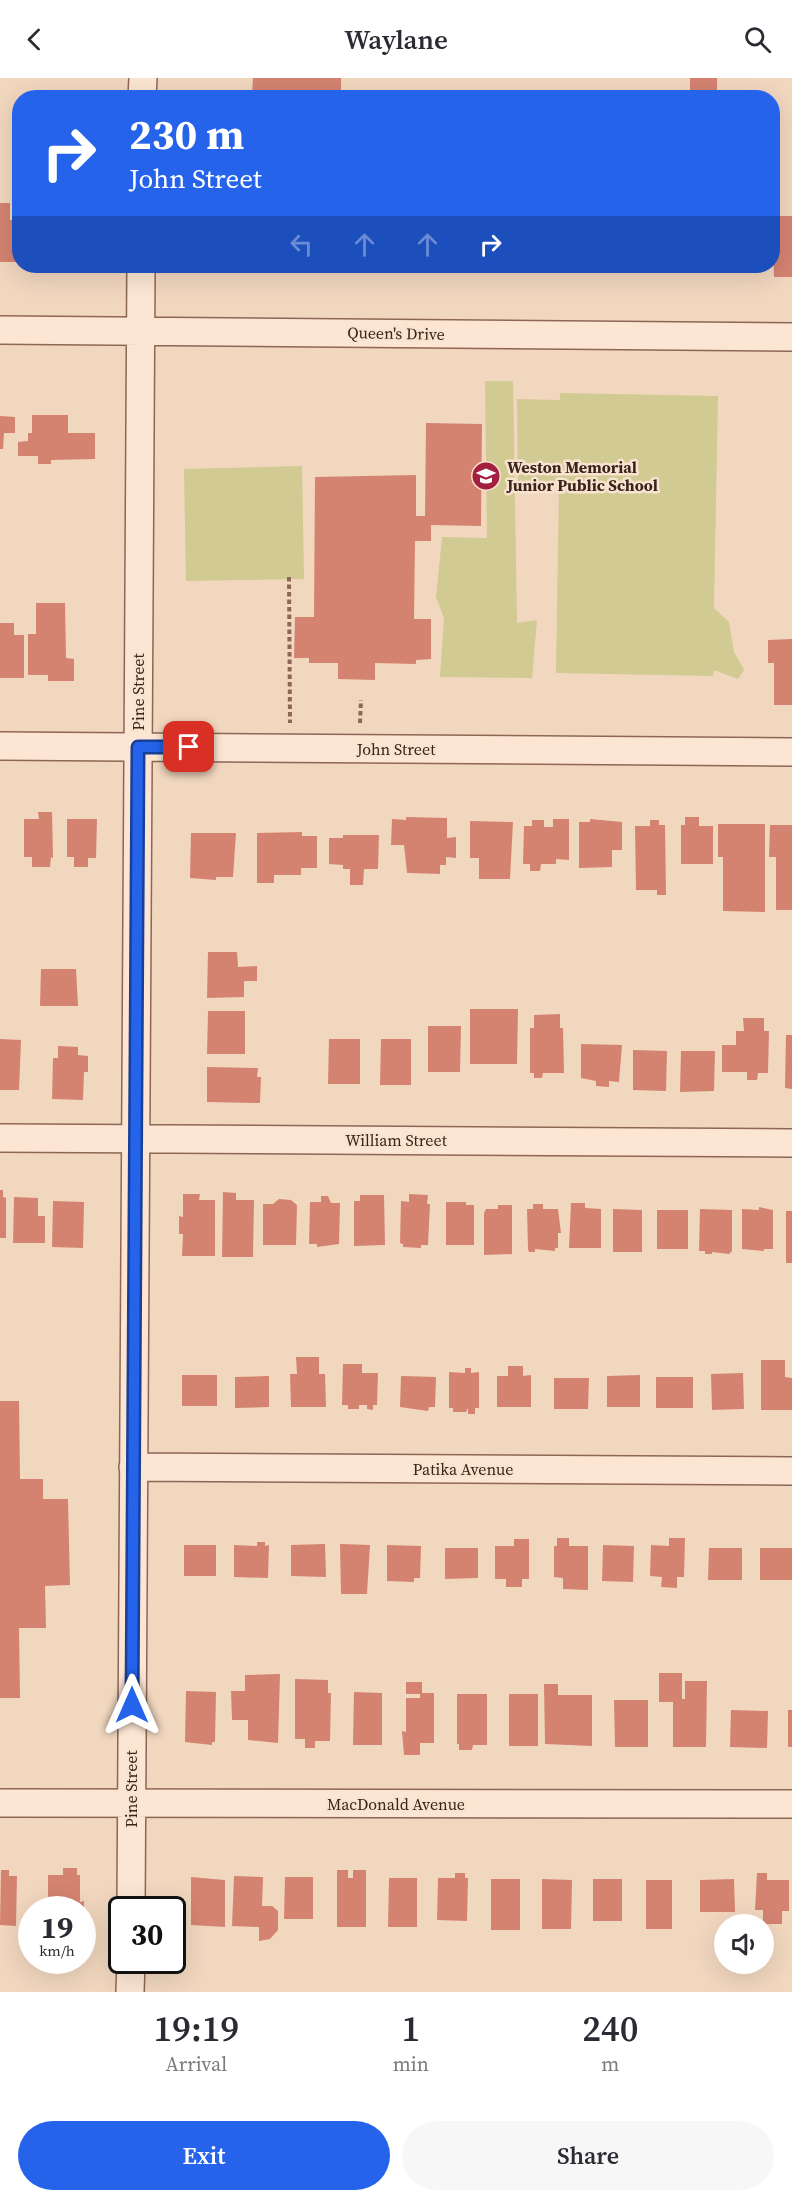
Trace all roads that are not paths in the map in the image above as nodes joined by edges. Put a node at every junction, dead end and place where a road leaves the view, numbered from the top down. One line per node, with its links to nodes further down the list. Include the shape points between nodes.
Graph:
1 (141, 273): 3 (street, Pine Street)
2 (0, 330): 3 (street, Queen's Drive)
3 (140, 330): 4 (street, Queen's Drive); 6 (street, Pine Street)
4 (792, 337)
5 (0, 746): 6 (street, John Street)
6 (138, 747): 7 (street, John Street); 9 (street, Pine Street)
7 (792, 752)
8 (0, 1138): 9 (street, William Street)
9 (135, 1139): 10 (street, William Street); 11 (street, Pine Street)
10 (792, 1143)
11 (133, 1467): 12 (street, Patika Avenue); 14 (street, Pine Street)
12 (792, 1471)
13 (0, 1803): 14 (street, MacDonald Avenue)
14 (131, 1804): 15 (street, MacDonald Avenue); 16 (street, Pine Street)
15 (792, 1804)
16 (131, 1896)
17 (130, 1974): 18 (street)
18 (130, 1992)

